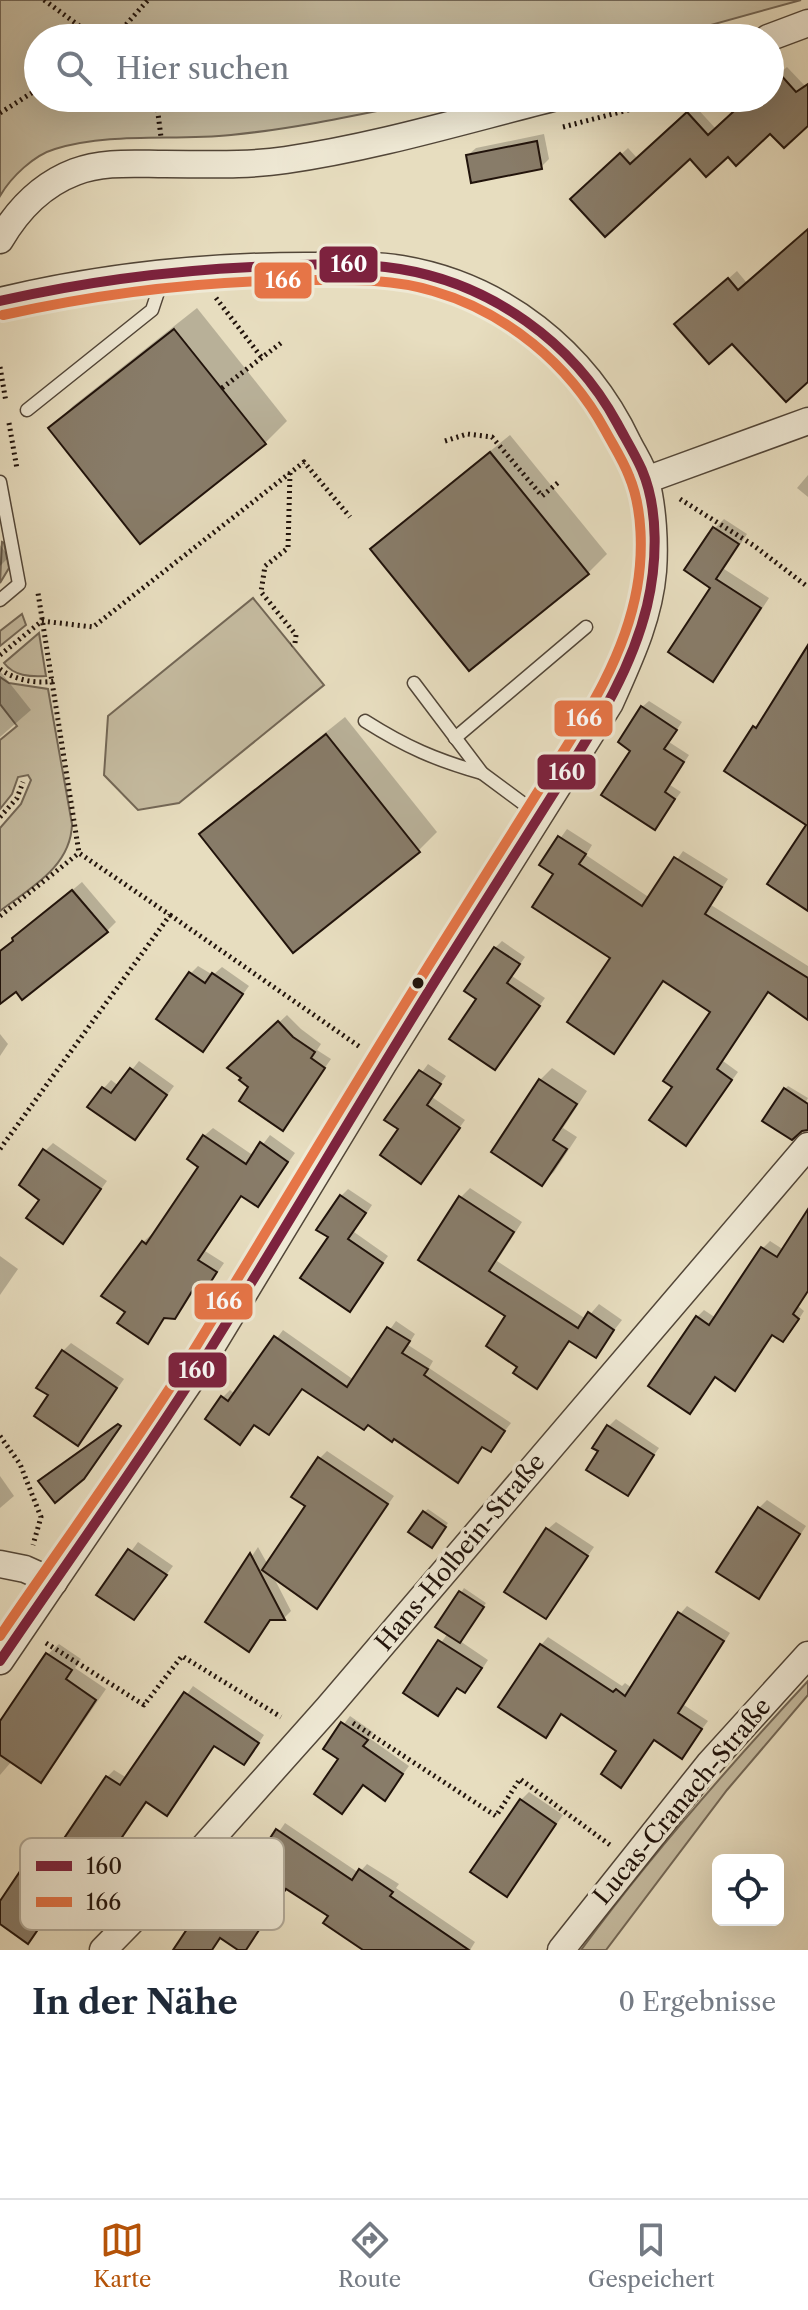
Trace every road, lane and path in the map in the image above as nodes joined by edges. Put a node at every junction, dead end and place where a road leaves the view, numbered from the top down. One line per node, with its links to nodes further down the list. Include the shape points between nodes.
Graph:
1 (44, 0): 4 (path)
2 (148, 0): 5 (path)
3 (808, 23): 6 (street)
4 (77, 24)
5 (127, 24)
6 (784, 32)
7 (24, 98): 10 (path)
8 (158, 112): 11 (path)
9 (495, 112): 11 (street, via 286,160)
10 (0, 113)
11 (164, 164): 12 (street, via 102,165 54,181 11,221)
12 (0, 240)
13 (196, 271): 14 (street); 17 (path); 26 (street, via 294,266 401,269 472,290 561,347 616,417)
14 (164, 274): 15 (street); 20 (lane, via 152,310)
15 (0, 301)
16 (281, 343): 17 (path)
17 (262, 358): 19 (path)
18 (0, 367): 24 (path)
19 (222, 388)
20 (27, 410)
21 (808, 421): 23 (street)
22 (445, 441): 27 (path, via 467,434 492,437 542,496)
23 (672, 471): 26 (street); 32 (path, via 681,501)
24 (18, 472)
25 (290, 473): 30 (path, via 304,462); 34 (path, via 93,627); 36 (path, via 288,548 265,566 261,592 296,635)
26 (646, 480): 45 (street, via 653,569 638,640 610,703)
27 (560, 481)
28 (0, 482): 29 (lane)
29 (2, 507): 33 (lane, via 19,584)
30 (350, 517)
31 (36, 578): 34 (path)
32 (808, 587)
33 (0, 600)
34 (42, 621): 37 (path); 39 (path)
35 (586, 627): 42 (lane)
36 (291, 645)
37 (0, 655)
38 (0, 669): 39 (path, via 13,677)
39 (54, 681): 47 (path)
40 (414, 683): 42 (lane)
41 (365, 721): 43 (lane, via 407,747)
42 (455, 738): 43 (lane)
43 (482, 773): 45 (lane)
44 (23, 782): 46 (path)
45 (540, 816): 50 (street)
46 (0, 817)
47 (79, 853): 48 (path); 49 (path)
48 (170, 915): 50 (path); 52 (path)
49 (0, 916)
50 (383, 1064): 55 (street, via 195,1374)
51 (808, 1146): 59 (street, Hans-Holbein-Straße)
52 (0, 1149)
53 (0, 1436): 54 (path, via 20,1464 41,1517)
54 (13, 1567): 55 (street)
55 (54, 1582): 56 (street)
56 (22, 1628): 58 (street); 59 (path, via 144,1705 182,1656)
57 (808, 1655): 65 (street, Lucas-Cranach-Straße, via 709,1764)
58 (0, 1661)
59 (306, 1733): 61 (street, Hans-Holbein-Straße)
60 (373, 1736): 62 (path, via 496,1816 520,1779)
61 (212, 1838)
62 (604, 1841)
63 (123, 1930): 64 (street, Hans-Holbein-Straße)
64 (103, 1950)
65 (561, 1950)

